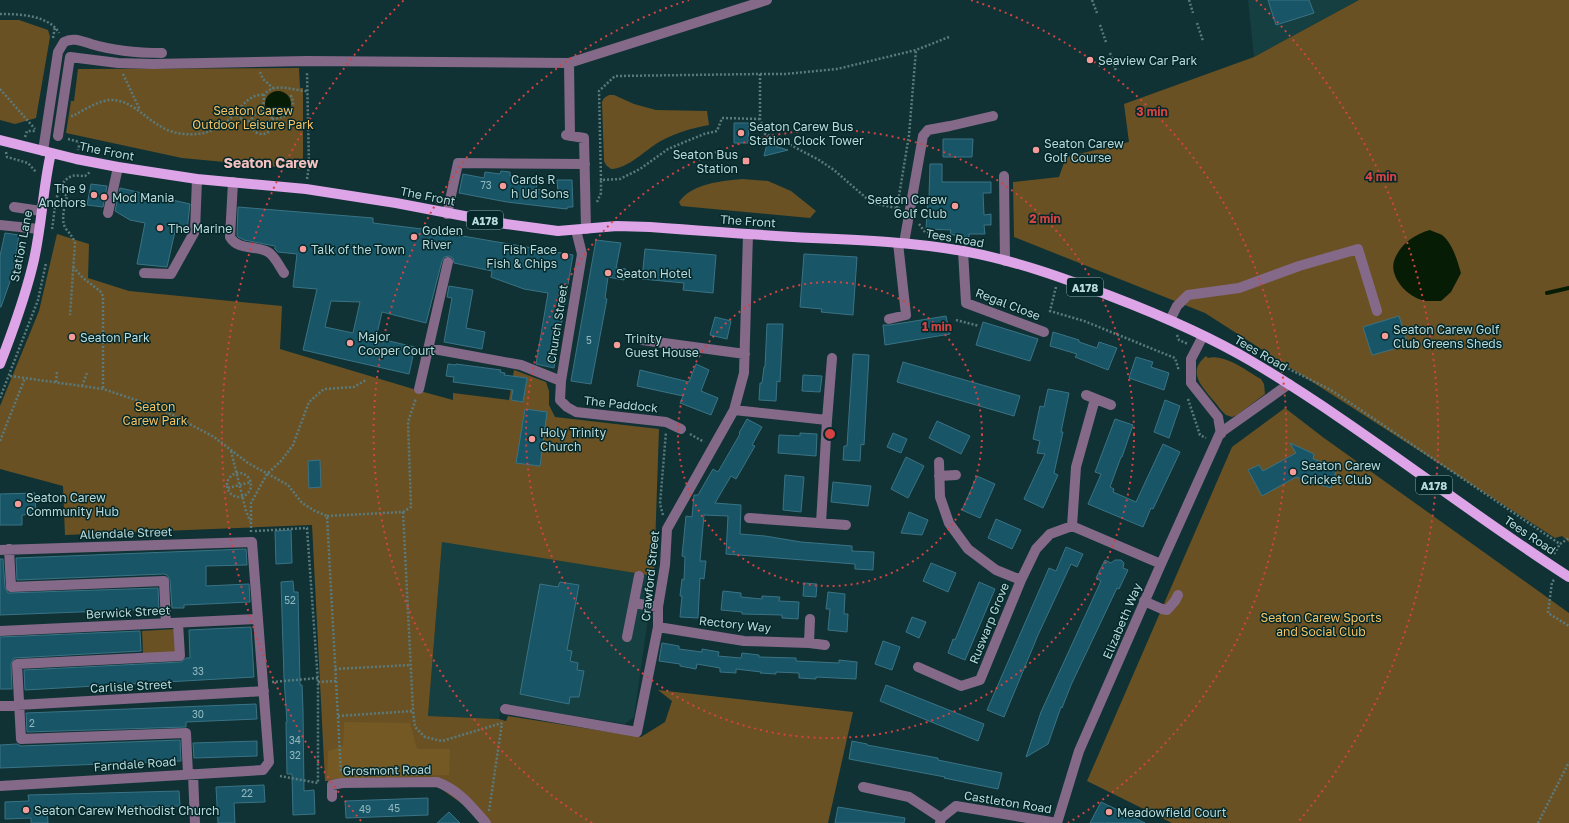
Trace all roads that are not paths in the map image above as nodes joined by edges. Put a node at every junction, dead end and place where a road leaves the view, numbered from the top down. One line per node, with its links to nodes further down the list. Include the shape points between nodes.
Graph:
1 (767, 0): 3 (street)
2 (162, 52): 7 (street, via 128,52 73,39 64,42 58,52)
3 (569, 63): 5 (street, via 307,61 152,64 118,63 70,56); 8 (street, Church Street, via 568,136 584,138)
4 (993, 116): 21 (street, via 928,130 923,136 910,211)
5 (58, 136)
6 (0, 140): 7 (main road, A178)
7 (47, 152): 9 (main road, The Front / A178); 14 (main road, Station Lane)
8 (584, 164): 16 (street, via 458,163); 18 (street, Church Street)
9 (118, 167): 11 (main road, The Front / A178); 15 (street)
10 (1004, 176): 23 (street)
11 (197, 179): 12 (main road, The Front / A178); 25 (street, via 195,231 171,274)
12 (233, 182): 16 (main road, The Front / A178, via 306,189); 26 (street, via 230,237 236,244 268,251)
13 (14, 207): 14 (street)
14 (41, 211): 19 (main road, Station Lane)
15 (108, 213)
16 (447, 214): 18 (main road, The Front / A178, via 558,231)
17 (0, 225): 19 (street)
18 (581, 229): 20 (main road, The Front / A178, via 617,226); 38 (street, Church Street, via 582,254)
19 (39, 230): 33 (main road, Station Lane, via 32,268)
20 (748, 234): 21 (main road, The Front / A178); 35 (street, Crawford Street)
21 (901, 243): 22 (main road, Tees Road / A178); 28 (street, via 906,315)
22 (963, 251): 23 (main road, Tees Road / A178); 30 (street, Regal Close, via 966,304)
23 (1005, 261): 29 (main road, Tees Road / A178, via 1093,289)
24 (448, 262): 34 (street)
25 (144, 273)
26 (284, 273)
27 (1377, 311): 29 (street, via 1358,249 1299,266 1239,288 1188,295 1177,306)
28 (888, 319)
29 (1170, 320): 31 (main road, Tees Road / A178)
30 (1044, 332)
31 (1203, 336): 39 (main road, Tees Road / A178); 46 (street, via 1191,358 1191,383 1218,417)
32 (642, 340): 35 (street)
33 (4, 344): 37 (main road, Station Lane)
34 (428, 348): 38 (street, via 521,365); 40 (street)
35 (744, 354): 43 (street, Crawford Street, via 744,373)
36 (832, 358): 44 (street)
37 (0, 364)
38 (561, 381): 41 (street, Church Street)
39 (1289, 384): 46 (street, Elizabeth Way); 57 (main road, Tees Road / A178, via 1456,502)
40 (419, 389)
41 (560, 400): 45 (street, The Paddock, via 576,412 666,422)
42 (1111, 405): 53 (street, via 1090,397 1076,467)
43 (734, 410): 44 (street); 62 (street, Crawford Street, via 667,529 665,565)
44 (827, 420): 51 (street)
45 (681, 429)
46 (1219, 438): 55 (street, Elizabeth Way)
47 (939, 462): 48 (street, Ruswarp Grove)
48 (939, 476): 49 (street); 58 (street, Ruswarp Grove, via 940,497 949,523 968,549 996,570)
49 (956, 476)
50 (749, 518): 51 (street)
51 (821, 523): 52 (street)
52 (846, 525)
53 (1072, 526): 55 (street); 58 (street, Ruswarp Grove, via 1050,534 1036,549)
54 (4, 550): 63 (street, Allendale Street, via 252,536); 65 (street, via 11,587 164,581)
55 (1160, 564): 60 (street, Elizabeth Way)
56 (639, 576): 61 (street)
57 (1569, 577)
58 (1021, 580): 72 (street, Ruswarp Grove, via 980,680 961,686)
59 (1178, 595): 60 (street, via 1167,610)
60 (1144, 601): 84 (street, Elizabeth Way, via 1079,751)
61 (634, 603): 62 (street); 69 (street)
62 (658, 607): 67 (street, Crawford Street)
63 (258, 619): 66 (street, Berwick Street); 73 (street)
64 (810, 619): 70 (street)
65 (166, 623): 66 (street, Berwick Street); 68 (street, Berwick Street)
66 (178, 623): 74 (street, via 180,656 17,664)
67 (658, 627): 70 (street, Rectory Way, via 744,641); 76 (street, Crawford Street, via 637,732)
68 (0, 631)
69 (627, 637)
70 (809, 644): 71 (street, Rectory Way)
71 (824, 645)
72 (918, 667)
73 (264, 691): 74 (street, Carlisle Street); 77 (street, Farndale Road, via 268,762 263,770)
74 (19, 705): 75 (street, Carlisle Street); 77 (street, via 21,739 186,733)
75 (0, 706)
76 (505, 709)
77 (190, 774): 78 (street, Farndale Road); 83 (street)
78 (0, 786)
79 (863, 787): 82 (street, via 909,796)
80 (332, 797): 81 (street, Grosmont Road, via 332,785 342,783 437,782 462,795)
81 (488, 818)
82 (940, 820): 84 (street, Castleton Road, via 956,806)
83 (195, 823)
84 (1057, 823)

